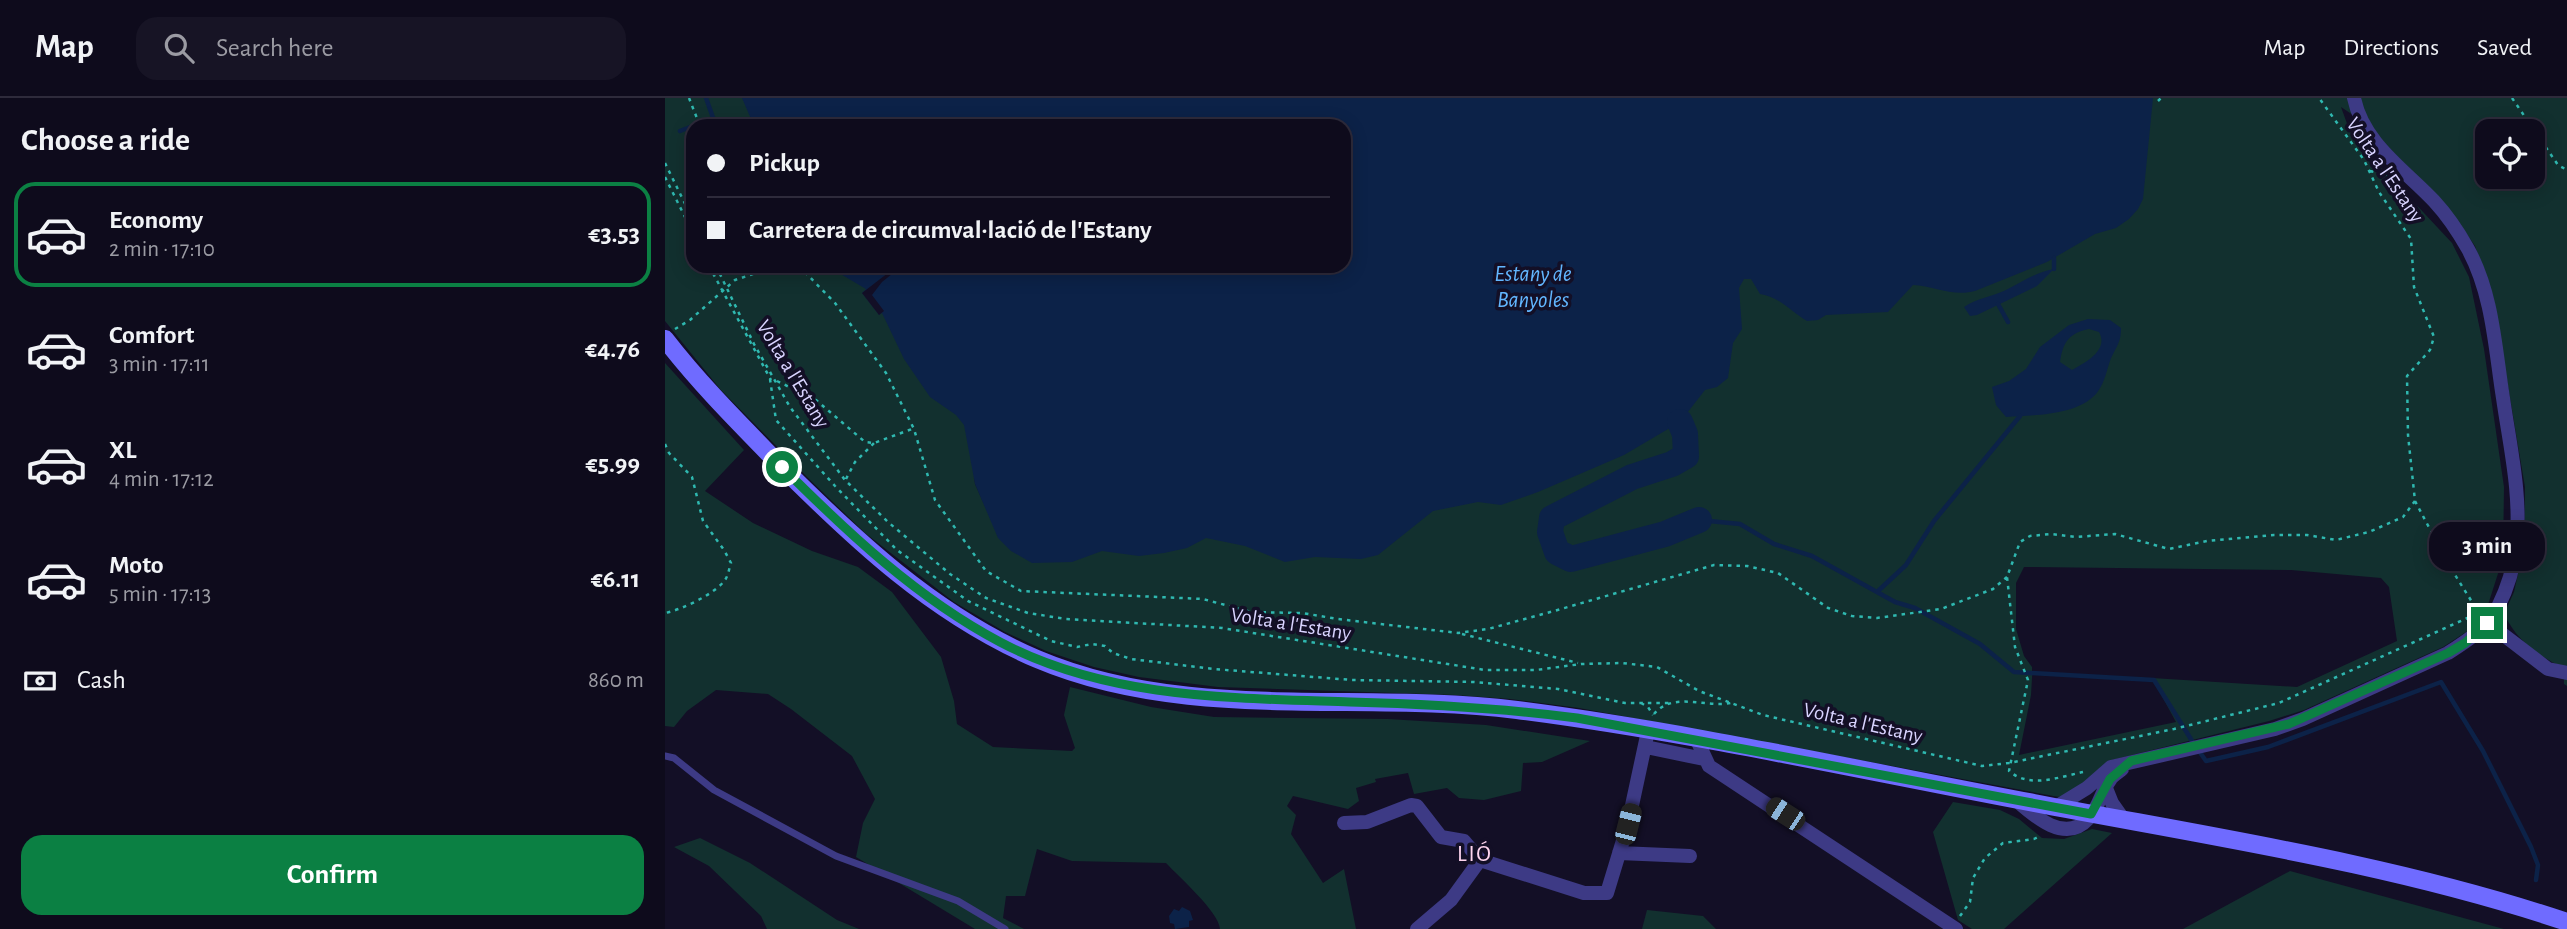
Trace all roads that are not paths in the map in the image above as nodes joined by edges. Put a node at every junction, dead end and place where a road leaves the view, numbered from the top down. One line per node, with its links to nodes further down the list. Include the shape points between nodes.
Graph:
1 (2354, 98): 3 (street, via 2364,127 2454,228 2488,300 2517,519 2506,589 2497,610)
2 (669, 335): 5 (main road, via 712,396 857,540 948,611 1042,661 1091,677 1180,694 1509,709)
3 (2483, 618): 4 (street, via 2548,669); 10 (street, via 2465,643 2448,653 2303,719)
4 (2567, 673)
5 (1647, 739): 6 (main road); 9 (street); 19 (street)
6 (1697, 740): 7 (main road); 9 (street)
7 (1724, 745): 11 (street); 14 (main road)
8 (665, 756): 24 (lane, via 714,790 836,856 958,901)
9 (1704, 760): 11 (street)
10 (2131, 761): 12 (street, via 2111,767); 13 (street)
11 (1719, 771): 23 (street)
12 (2087, 788): 15 (street); 16 (street)
13 (2106, 788): 16 (street); 17 (street)
14 (2016, 800): 15 (main road); 16 (street, via 2055,828 2079,825)
15 (2056, 807): 16 (main road)
16 (2091, 814): 17 (main road)
17 (2124, 820): 22 (main road, via 2394,875)
18 (1344, 823): 21 (street, via 1367,822 1411,805 1441,837 1464,841)
19 (1619, 853): 20 (street); 21 (street, via 1607,894 1584,893)
20 (1690, 856)
21 (1480, 860): 25 (street, via 1451,900)
22 (2567, 922)
23 (1954, 928)
24 (1005, 929)
25 (1417, 929)

